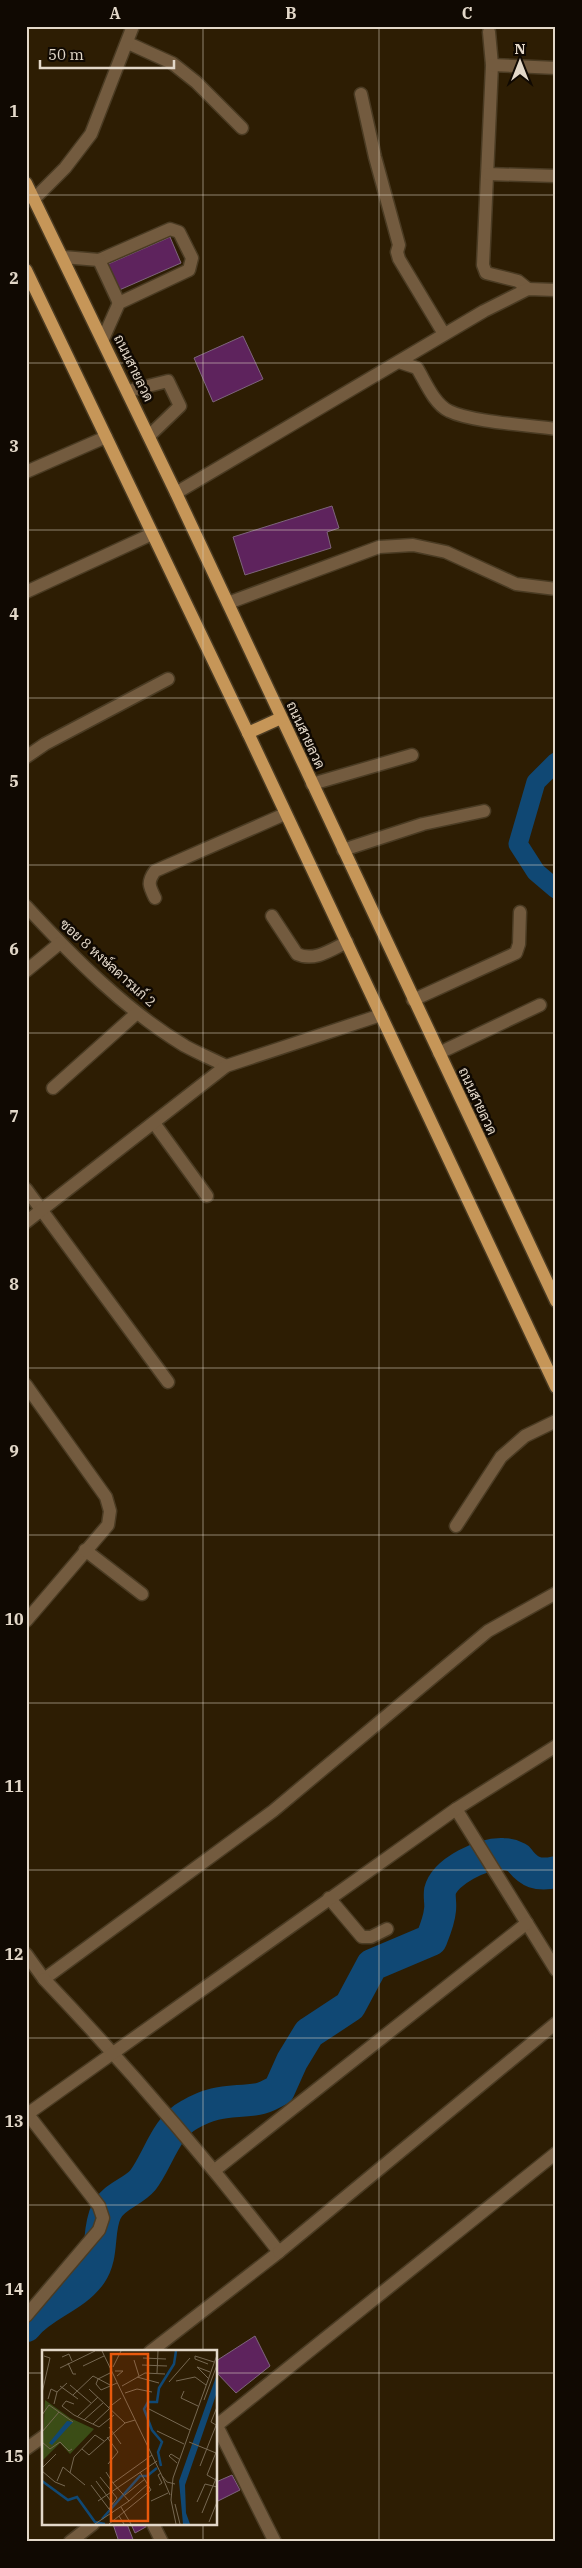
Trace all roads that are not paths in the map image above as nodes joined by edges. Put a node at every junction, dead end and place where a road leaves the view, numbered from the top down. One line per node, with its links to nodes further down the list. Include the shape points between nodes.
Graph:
1 (133, 26): 3 (street)
2 (488, 32): 4 (street)
3 (128, 43): 7 (street, via 172,63); 11 (street, via 91,134 65,168)
4 (492, 65): 5 (street); 8 (street)
5 (556, 68)
6 (361, 94): 18 (street, via 399,245 399,259)
7 (242, 128)
8 (488, 174): 9 (street); 15 (street, via 483,265 486,273 518,281)
9 (556, 176)
10 (26, 183): 11 (main road, ถนนสายลวด)
11 (34, 199): 12 (main road, ถนนสายลวด)
12 (63, 257): 13 (street); 19 (main road, ถนนสายลวด)
13 (99, 260): 17 (street); 17 (street, via 170,229 178,232 192,258 189,270)
14 (27, 274): 24 (main road)
15 (528, 289): 16 (street); 18 (street)
16 (556, 290)
17 (119, 303): 19 (street)
18 (444, 334): 20 (street)
19 (103, 339): 21 (main road, ถนนสายลวด)
20 (399, 362): 22 (street, via 417,368 433,395 448,411); 26 (street)
21 (128, 390): 23 (main road, ถนนสายลวด); 23 (street, via 168,381 180,406)
22 (556, 428)
23 (149, 436): 26 (main road, ถนนสายลวด)
24 (106, 437): 25 (street); 27 (main road)
25 (26, 472)
26 (176, 493): 30 (main road, ถนนสายลวด)
27 (152, 534): 29 (street); 33 (main road)
28 (556, 589): 30 (street, via 516,584 446,552 413,545 379,547)
29 (26, 592)
30 (228, 603): 32 (main road, ถนนสายลวด)
31 (168, 679): 35 (street)
32 (282, 718): 33 (main road); 36 (main road, ถนนสายลวด)
33 (248, 733): 38 (main road)
34 (412, 755): 36 (street)
35 (26, 757)
36 (312, 784): 39 (main road, ถนนสายลวด)
37 (484, 811): 39 (street, via 423,824)
38 (285, 814): 40 (street, via 155,871 148,885); 44 (main road)
39 (343, 850): 47 (main road, ถนนสายลวด)
40 (155, 898)
41 (26, 906): 45 (street, ซอย 8 หงษ์ลดารมภ์ 2)
42 (520, 912): 47 (street, via 516,953)
43 (272, 916): 44 (street, via 298,954 304,957 315,957)
44 (347, 942): 50 (main road)
45 (60, 943): 46 (street); 49 (street, ซอย 8 หงษ์ลดารมภ์ 2)
46 (26, 971)
47 (414, 1000): 51 (main road, ถนนสายลวด)
48 (540, 1005): 51 (street)
49 (137, 1013): 52 (street, ซอย 8 หงษ์ลดารมภ์ 2, via 185,1046); 53 (street)
50 (381, 1014): 52 (street); 62 (main road)
51 (439, 1053): 59 (main road, ถนนสายลวด)
52 (226, 1066): 54 (street)
53 (53, 1088)
54 (154, 1123): 56 (street); 57 (street)
55 (26, 1189): 57 (street)
56 (207, 1196)
57 (42, 1209): 58 (street); 60 (street)
58 (26, 1222)
59 (556, 1301)
60 (168, 1382)
61 (26, 1385): 65 (street, via 106,1497 110,1511 108,1525)
62 (556, 1387)
63 (556, 1420): 64 (street, via 526,1436 501,1457)
64 (456, 1526)
65 (86, 1550): 67 (street); 68 (street)
66 (556, 1593): 76 (street, via 488,1631 273,1811)
67 (142, 1594)
68 (26, 1621)
69 (556, 1746): 70 (street)
70 (456, 1809): 71 (street); 72 (street)
71 (329, 1898): 73 (street, via 362,1937); 78 (street)
72 (527, 1923): 75 (street); 81 (street)
73 (387, 1930)
74 (26, 1954): 76 (street)
75 (556, 1970)
76 (44, 1979): 78 (street)
77 (556, 2022): 82 (street)
78 (114, 2052): 79 (street); 81 (street)
79 (27, 2113): 84 (street, via 99,2206 103,2218 99,2230)
80 (556, 2153): 86 (street)
81 (215, 2170): 82 (street)
82 (279, 2252): 85 (street)
83 (26, 2295): 84 (street)
84 (30, 2312)
85 (157, 2350)
86 (218, 2424)
87 (218, 2427): 94 (street)
88 (42, 2437): 89 (street)
89 (28, 2444)
90 (90, 2526): 92 (street)
91 (154, 2526): 93 (street)
92 (70, 2542)
93 (162, 2542)
94 (275, 2542)

